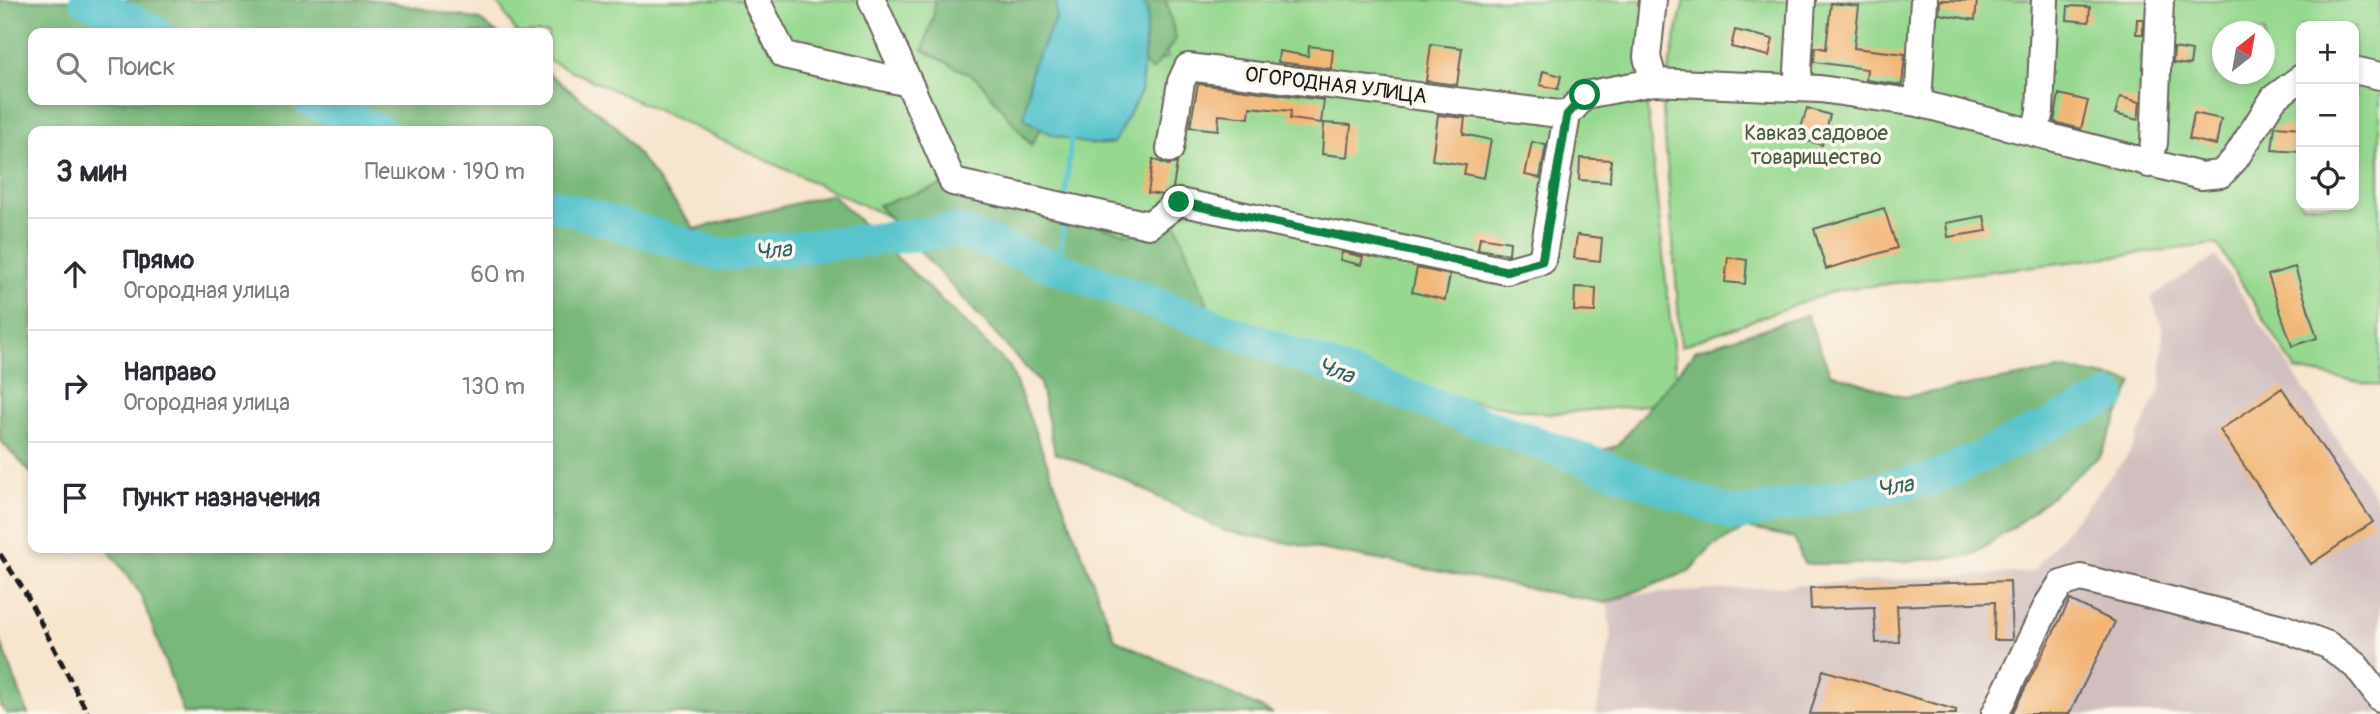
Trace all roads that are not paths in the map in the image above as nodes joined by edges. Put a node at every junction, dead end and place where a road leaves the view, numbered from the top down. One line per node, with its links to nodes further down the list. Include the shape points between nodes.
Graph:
1 (755, 0): 12 (street, via 785,55)
2 (872, 0): 12 (street)
3 (1653, 0): 10 (street, via 1647,57)
4 (1802, 0): 13 (street)
5 (1924, 0): 14 (street)
6 (2045, 0): 16 (street)
7 (2160, 0): 18 (street, via 2154,144)
8 (2359, 71): 9 (street)
9 (2380, 76)
10 (1654, 82): 13 (street); 15 (street, via 1585,95)
11 (2296, 82): 18 (street, via 2274,98 2221,174 2201,176)
12 (909, 83): 15 (street, via 953,182 1149,225 1179,202 1506,271 1542,261)
13 (1800, 88): 14 (street)
14 (1918, 103): 16 (street)
15 (1567, 115): 17 (street, ОГОРОДНАЯ УЛИЦА, via 1188,67 1181,82)
16 (2035, 132): 18 (street)
17 (1170, 149)
18 (2149, 164)
19 (2380, 698): 20 (street, via 2356,666 2328,645 2283,628 2081,578 2061,584 2048,604)
20 (1995, 714)

